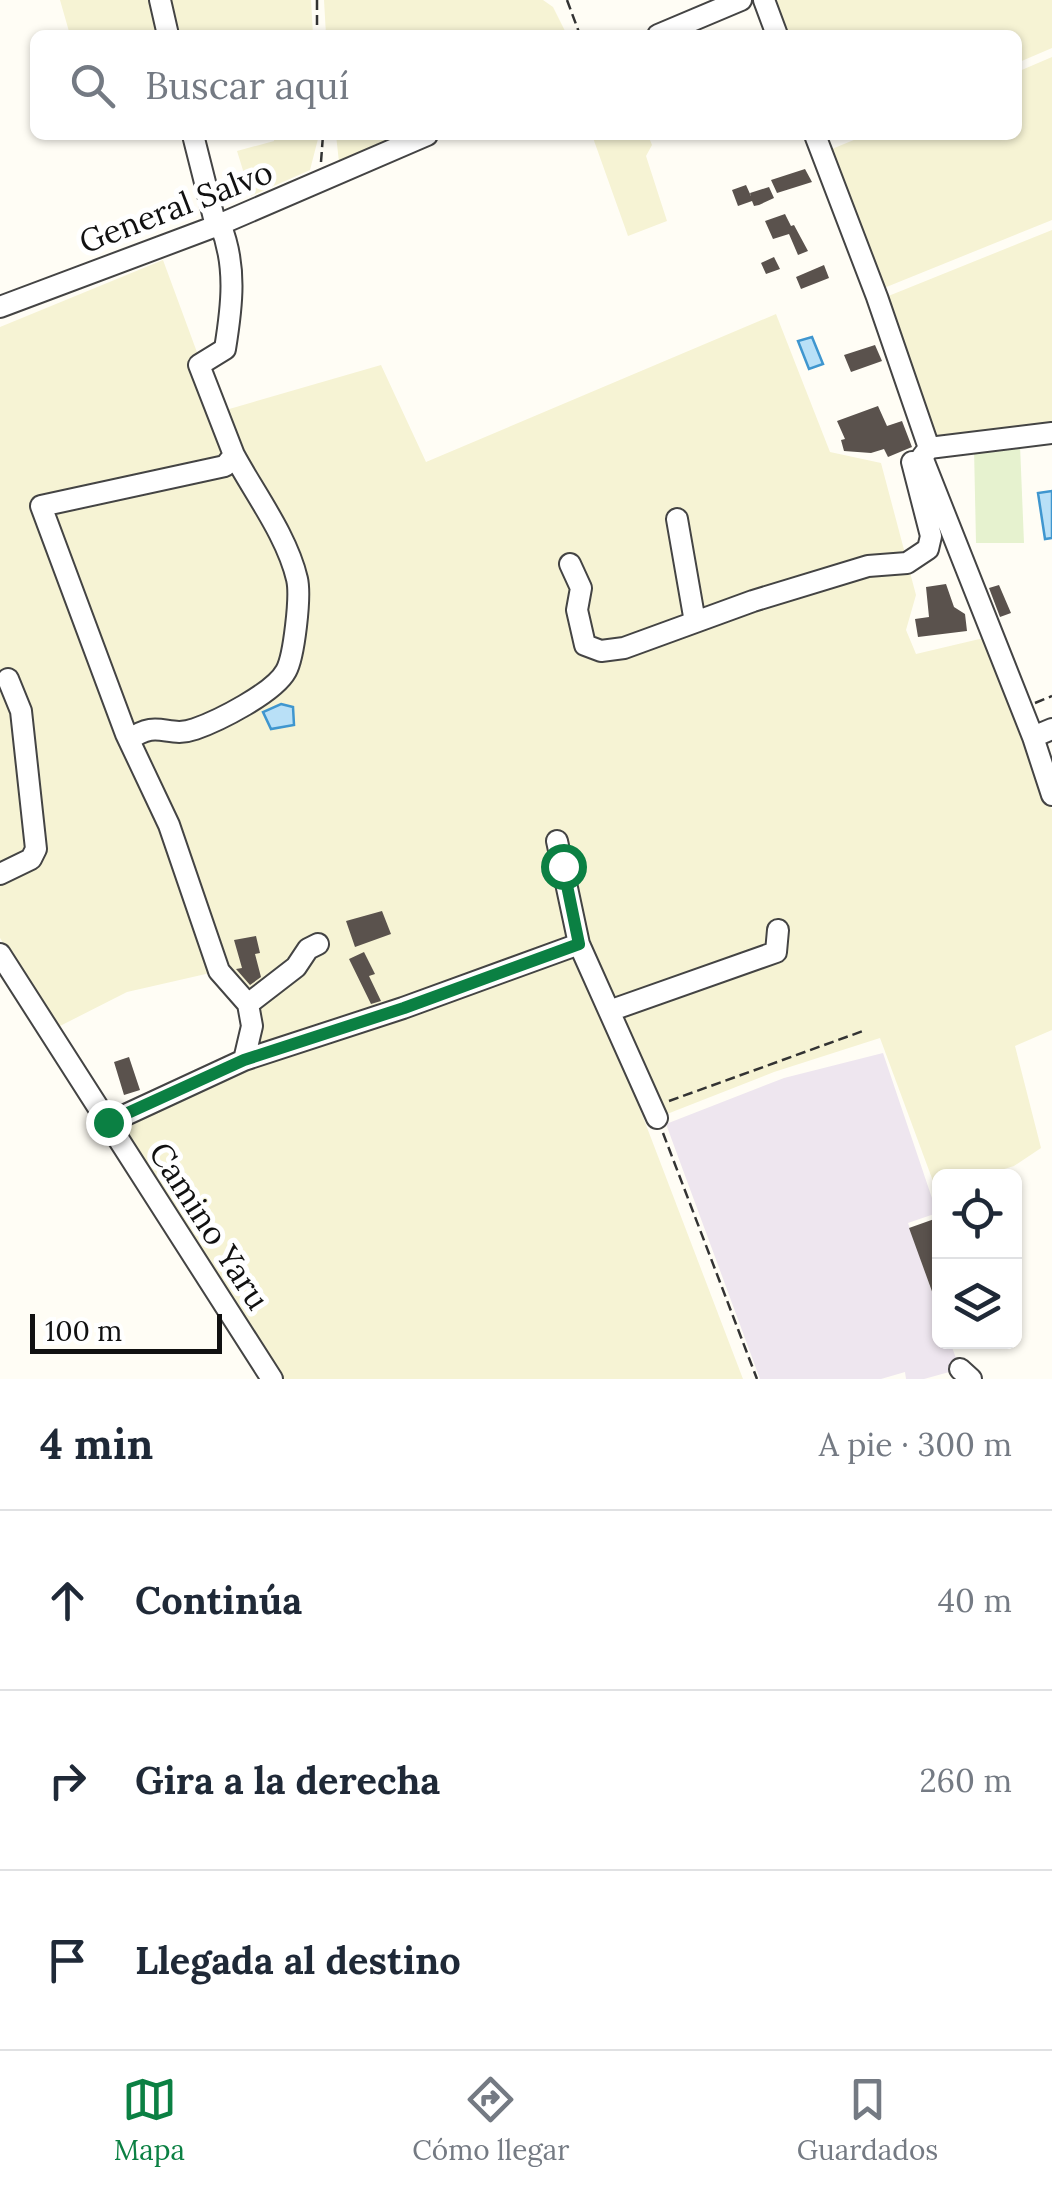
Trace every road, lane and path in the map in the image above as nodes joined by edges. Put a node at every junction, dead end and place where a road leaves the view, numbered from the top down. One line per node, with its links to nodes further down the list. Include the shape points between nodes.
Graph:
1 (160, 0): 6 (street)
2 (317, 0): 7 (path)
3 (568, 0): 8 (path)
4 (740, 0): 9 (street)
5 (764, 0): 10 (street)
6 (167, 30)
7 (317, 30)
8 (578, 30)
9 (670, 30)
10 (775, 30)
11 (194, 140): 16 (street)
12 (323, 140): 15 (path)
13 (416, 140): 15 (street, General Salvo)
14 (817, 140): 19 (street)
15 (318, 183): 16 (street, General Salvo)
16 (218, 225): 17 (street, General Salvo); 20 (street, via 232,252 232,311 225,349 199,365)
17 (0, 307)
18 (1052, 432): 19 (street)
19 (926, 452): 23 (street, via 912,462 932,536 928,549 907,562 868,566); 25 (street)
20 (234, 455): 26 (street, via 297,579 300,602 286,672 248,704 192,730 149,728); 26 (street, via 225,466 41,506)
21 (677, 519): 23 (street)
22 (570, 564): 23 (street, via 580,588 585,645 624,648)
23 (695, 622)
24 (8, 679): 29 (street, via 21,711 36,849 31,859)
25 (1042, 732): 27 (street)
26 (129, 740): 34 (street, via 169,825 218,971)
27 (1052, 795)
28 (557, 841): 32 (street)
29 (0, 874)
30 (778, 930): 35 (street, via 776,952)
31 (318, 944): 34 (street)
32 (579, 944): 35 (street); 37 (street)
33 (0, 954): 39 (street, Camino Yaru)
34 (248, 1004): 37 (street, via 252,1026)
35 (609, 1011): 38 (street)
36 (862, 1031): 38 (path, via 666,1102)
37 (244, 1060): 39 (street)
38 (657, 1118): 41 (path)
39 (108, 1122): 40 (street, Camino Yaru)
40 (272, 1379)
41 (757, 1379)

